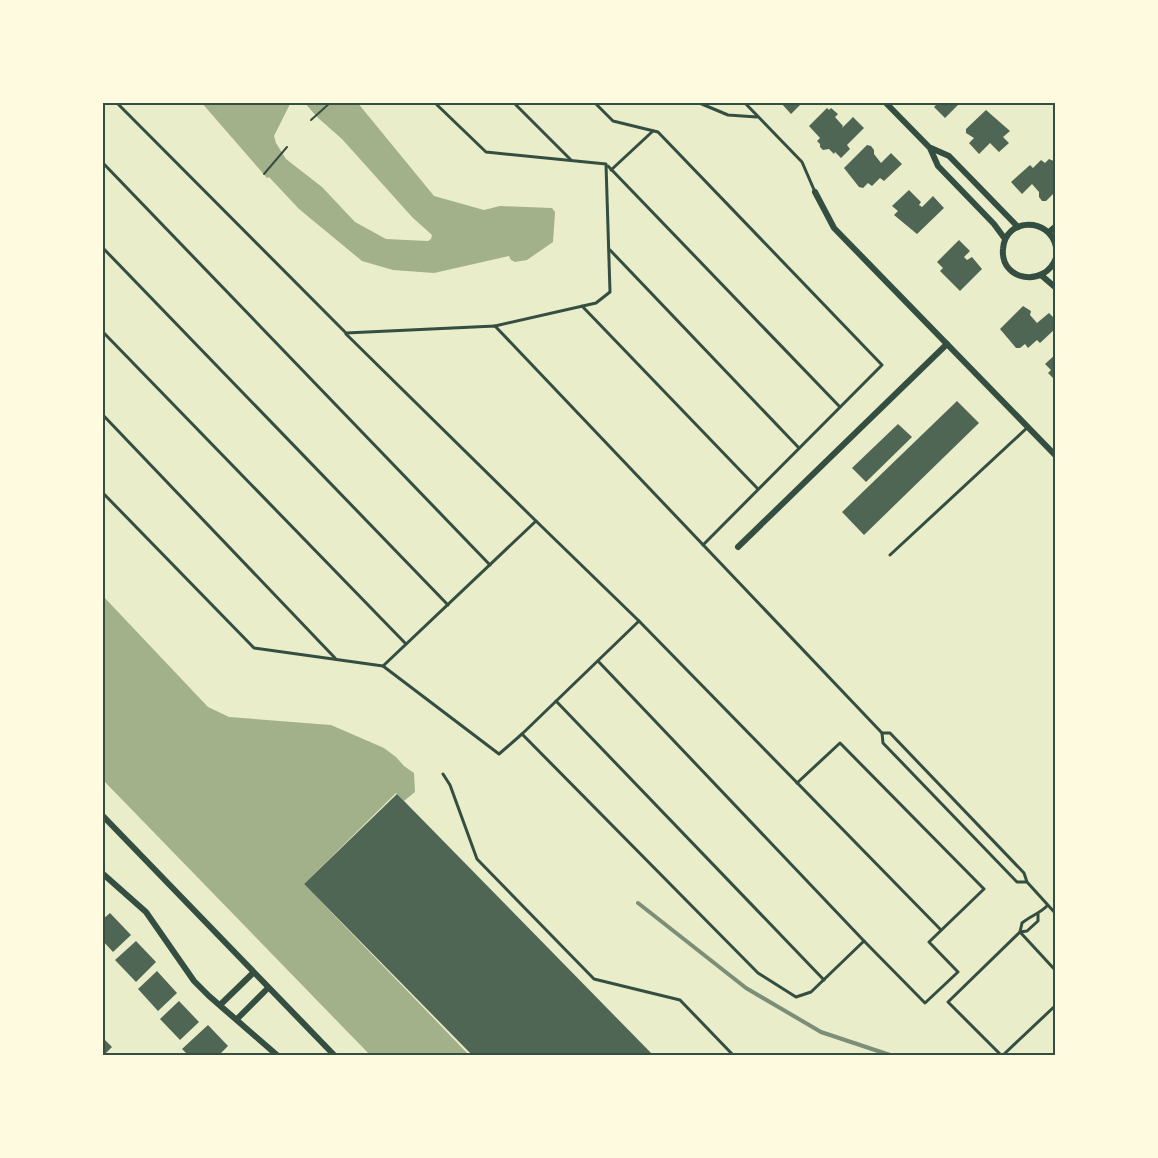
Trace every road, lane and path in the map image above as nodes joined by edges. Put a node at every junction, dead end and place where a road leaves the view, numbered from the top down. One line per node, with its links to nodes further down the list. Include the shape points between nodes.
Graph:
1 (116, 102): 33 (lane)
2 (331, 102): 10 (path)
3 (434, 102): 14 (lane, via 486,152)
4 (513, 102): 14 (lane)
5 (594, 102): 11 (lane, via 613,121)
6 (697, 102): 9 (lane, via 728,114)
7 (744, 102): 9 (lane)
8 (885, 102): 13 (street)
9 (758, 117): 19 (lane, via 802,162)
10 (311, 120)
11 (652, 131): 17 (lane); 35 (lane, via 658,132 882,365)
12 (287, 147): 18 (path)
13 (930, 148): 21 (street, via 949,156); 23 (street, via 938,166)
14 (572, 161): 16 (lane)
15 (102, 162): 46 (lane)
16 (606, 164): 17 (lane); 26 (lane)
17 (611, 170): 35 (lane)
18 (264, 174)
19 (815, 192): 34 (street, via 834,228)
20 (1056, 226): 22 (street)
21 (1018, 227): 22 (street, via 1030,224); 23 (street)
22 (1049, 232): 25 (street)
23 (1005, 239): 28 (street, via 1003,256 1009,268 1019,276)
24 (102, 247): 47 (lane)
25 (1056, 247)
26 (609, 250): 30 (lane, via 610,292 596,303); 38 (lane)
27 (1055, 262): 28 (street)
28 (1041, 275): 29 (street)
29 (1056, 288)
30 (582, 306): 31 (lane); 40 (lane)
31 (495, 326): 33 (lane); 43 (lane)
32 (102, 331): 49 (lane)
33 (346, 333): 42 (lane)
34 (947, 344): 37 (street); 44 (street)
35 (840, 407): 38 (lane)
36 (102, 414): 50 (lane)
37 (1028, 427): 39 (street); 45 (lane)
38 (799, 448): 40 (lane)
39 (1056, 456)
40 (758, 489): 43 (lane)
41 (102, 492): 50 (lane, via 254,648)
42 (536, 521): 46 (lane); 48 (lane)
43 (703, 545): 54 (lane)
44 (738, 547)
45 (890, 555)
46 (490, 565): 47 (lane)
47 (448, 605): 49 (lane)
48 (639, 621): 51 (lane); 57 (lane)
49 (406, 644): 52 (lane)
50 (336, 660): 52 (lane)
51 (598, 661): 53 (lane); 66 (lane)
52 (383, 666): 55 (lane, via 500,753)
53 (556, 701): 55 (lane); 69 (lane)
54 (882, 732): 60 (lane, via 890,733 1024,873); 60 (lane, via 883,743 1017,882)
55 (522, 734): 69 (lane, via 758,973 796,997 811,992)
56 (442, 774): 76 (lane, via 450,785 477,859 594,978 680,1000)
57 (797, 783): 64 (lane); 64 (lane, via 840,742 984,889)
58 (102, 815): 68 (street)
59 (102, 873): 71 (street, via 146,912 194,981)
60 (1027, 882): 61 (lane)
61 (1048, 906): 62 (lane); 63 (lane)
62 (1038, 914): 65 (lane, via 1022,923); 65 (lane, via 1038,921)
63 (1056, 914)
64 (941, 930): 66 (lane, via 928,942 958,972 925,1003)
65 (1020, 932): 67 (lane); 72 (lane, via 948,1002 1002,1056)
66 (864, 941): 69 (lane)
67 (1056, 970)
68 (253, 973): 70 (street); 71 (street)
69 (824, 980)
70 (268, 988): 73 (street); 75 (street)
71 (220, 1005): 73 (street)
72 (1056, 1005)
73 (237, 1019): 74 (street)
74 (278, 1056)
75 (335, 1056)
76 (734, 1056)

